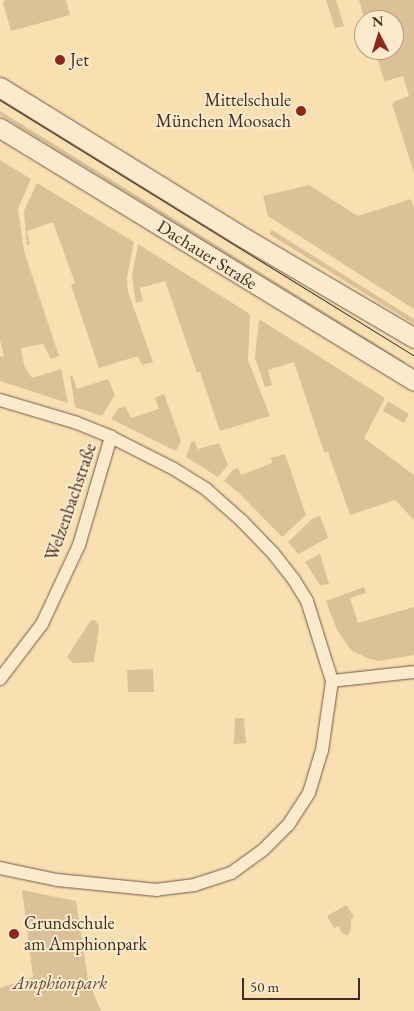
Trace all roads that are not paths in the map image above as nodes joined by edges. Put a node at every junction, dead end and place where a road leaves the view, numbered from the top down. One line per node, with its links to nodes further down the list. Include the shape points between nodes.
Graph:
1 (0, 87): 3 (main road, Dachauer Straße)
2 (0, 128): 4 (main road, Dachauer Straße)
3 (414, 338)
4 (414, 382)
5 (0, 400): 6 (street, via 77,423)
6 (111, 437): 8 (street, Welzenbachstraße, via 79,546 42,624); 9 (street, via 206,489 273,553 307,601)
7 (414, 672): 9 (street)
8 (0, 679)
9 (332, 682): 10 (street, via 322,750 309,793 276,838 231,873 195,885 157,890 66,881)
10 (0, 868)

